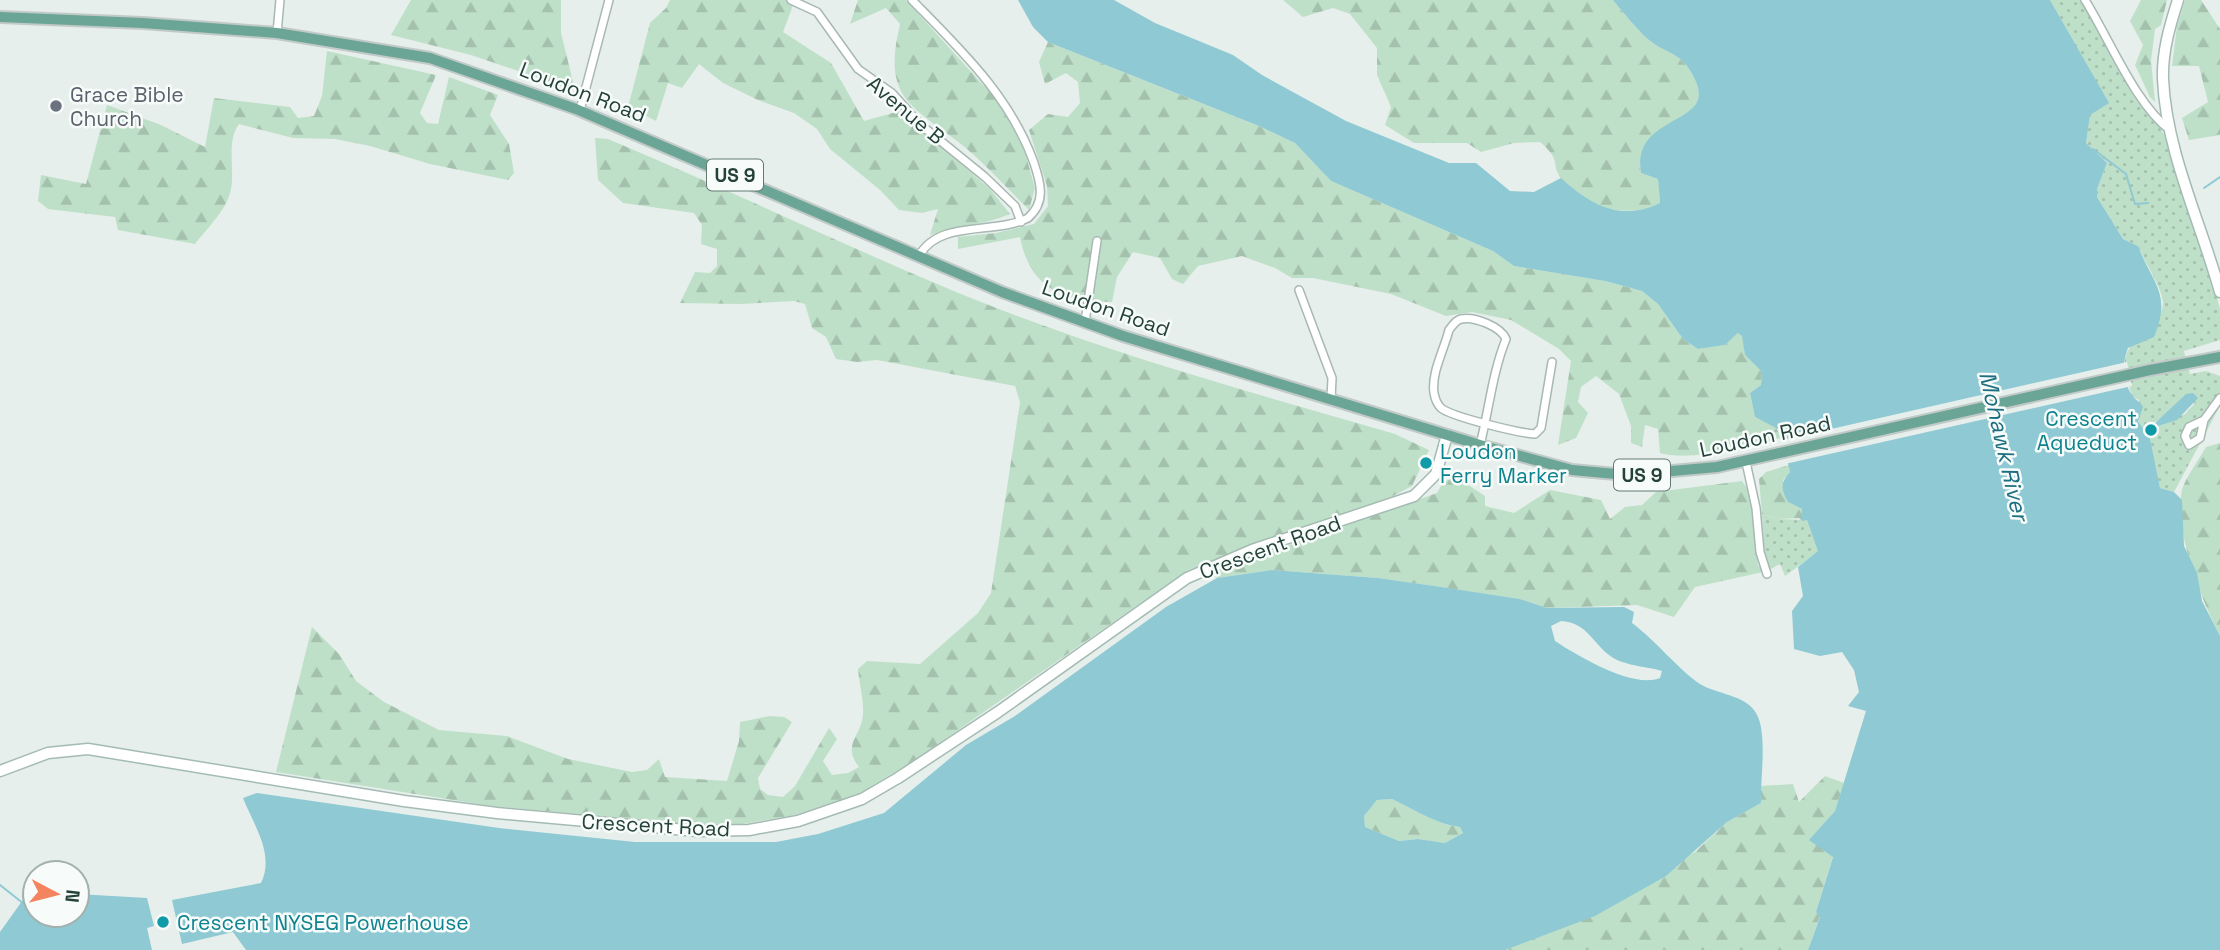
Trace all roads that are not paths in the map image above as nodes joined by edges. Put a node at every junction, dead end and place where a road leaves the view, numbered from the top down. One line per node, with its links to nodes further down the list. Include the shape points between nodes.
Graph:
1 (280, 0): 8 (street)
2 (609, 0): 9 (street)
3 (791, 0): 11 (street, Avenue B, via 817,12 858,69 892,93 921,125 985,177 1015,206)
4 (912, 0): 11 (street, via 996,89 1019,125 1041,185 1039,205)
5 (2085, 0): 10 (street, via 2144,103)
6 (2178, 0): 10 (street, via 2163,77)
7 (0, 17): 8 (main road, Loudon Road / US 9)
8 (277, 33): 9 (main road, Loudon Road / US 9, via 430,58)
9 (580, 110): 13 (main road, Loudon Road / US 9)
10 (2172, 132): 15 (street)
11 (1021, 222): 13 (street, via 938,237)
12 (1097, 241): 16 (street)
13 (919, 256): 16 (main road, Loudon Road / US 9)
14 (1299, 290): 20 (street, via 1332,378)
15 (2220, 292)
16 (1085, 322): 20 (main road, Loudon Road / US 9)
17 (2220, 357): 25 (main road, Loudon Road / US 9)
18 (1552, 362): 22 (street, via 1538,432)
19 (2220, 398): 21 (street)
20 (1331, 400): 23 (main road, Loudon Road / US 9)
21 (2204, 421)
22 (1485, 422): 22 (street, via 1506,339 1499,329 1460,319 1449,330 1434,395 1445,410); 24 (street)
23 (1447, 435): 24 (main road, Loudon Road / US 9); 27 (street, Crescent Road, via 1436,474 1414,496 1252,550 1187,578 898,778 862,799 798,821 749,830 697,831 497,813 88,749 48,754)
24 (1480, 445): 25 (main road, Loudon Road / US 9, via 1557,467 1627,475)
25 (1745, 462): 26 (street)
26 (1767, 574)
27 (0, 771)

